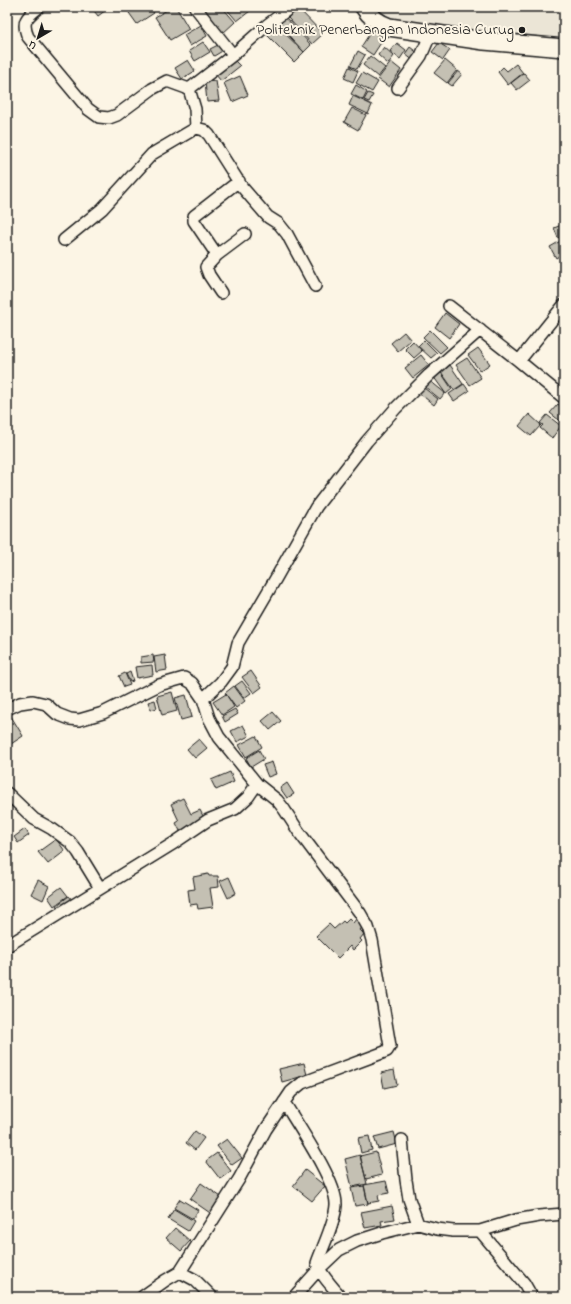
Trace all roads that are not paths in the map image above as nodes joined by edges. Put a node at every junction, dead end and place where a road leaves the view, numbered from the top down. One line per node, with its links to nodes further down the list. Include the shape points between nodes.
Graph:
1 (39, 7): 9 (street, via 27,17 25,29 28,37 94,114 109,118 117,115 167,81)
2 (195, 7): 7 (street)
3 (291, 7): 7 (street)
4 (364, 7): 5 (main road, via 379,23 389,27)
5 (431, 33): 6 (main road, via 484,41); 8 (street, via 421,56)
6 (564, 48)
7 (233, 55): 9 (street)
8 (398, 88)
9 (189, 89): 10 (street, via 195,109)
10 (196, 128): 11 (street, via 204,130 209,135); 13 (street, via 152,154 102,209)
11 (239, 181): 14 (street, via 193,218); 15 (street, via 268,217 279,224 287,234)
12 (245, 234): 14 (street)
13 (64, 240)
14 (217, 255): 16 (street, via 206,267)
15 (315, 286)
16 (221, 293)
17 (564, 305): 20 (street)
18 (448, 306): 19 (street)
19 (480, 330): 20 (street); 22 (street, via 396,408 316,507 238,644 232,667)
20 (519, 361): 21 (street)
21 (563, 396)
22 (203, 699): 23 (street, via 192,683 184,678 159,685 103,714 79,720 57,714 46,704 33,701); 24 (street, via 219,737)
23 (7, 709)
24 (257, 784): 26 (street, via 235,809 208,820); 28 (street, via 284,809 368,927 390,1043 387,1050 382,1053 302,1083)
25 (7, 794): 26 (street, via 34,819 70,842)
26 (100, 888): 27 (street)
27 (7, 946)
28 (284, 1102): 33 (street, via 328,1175 336,1203 317,1263); 34 (street)
29 (402, 1140): 31 (street, via 409,1199)
30 (564, 1214): 32 (street, via 516,1220)
31 (418, 1224): 32 (street, via 453,1231); 33 (street, via 346,1246)
32 (480, 1231): 39 (street, via 524,1283)
33 (319, 1269): 37 (street); 38 (street)
34 (180, 1272): 35 (street); 36 (street, via 195,1280)
35 (142, 1297)
36 (212, 1297)
37 (294, 1297)
38 (341, 1297)
39 (532, 1297)

